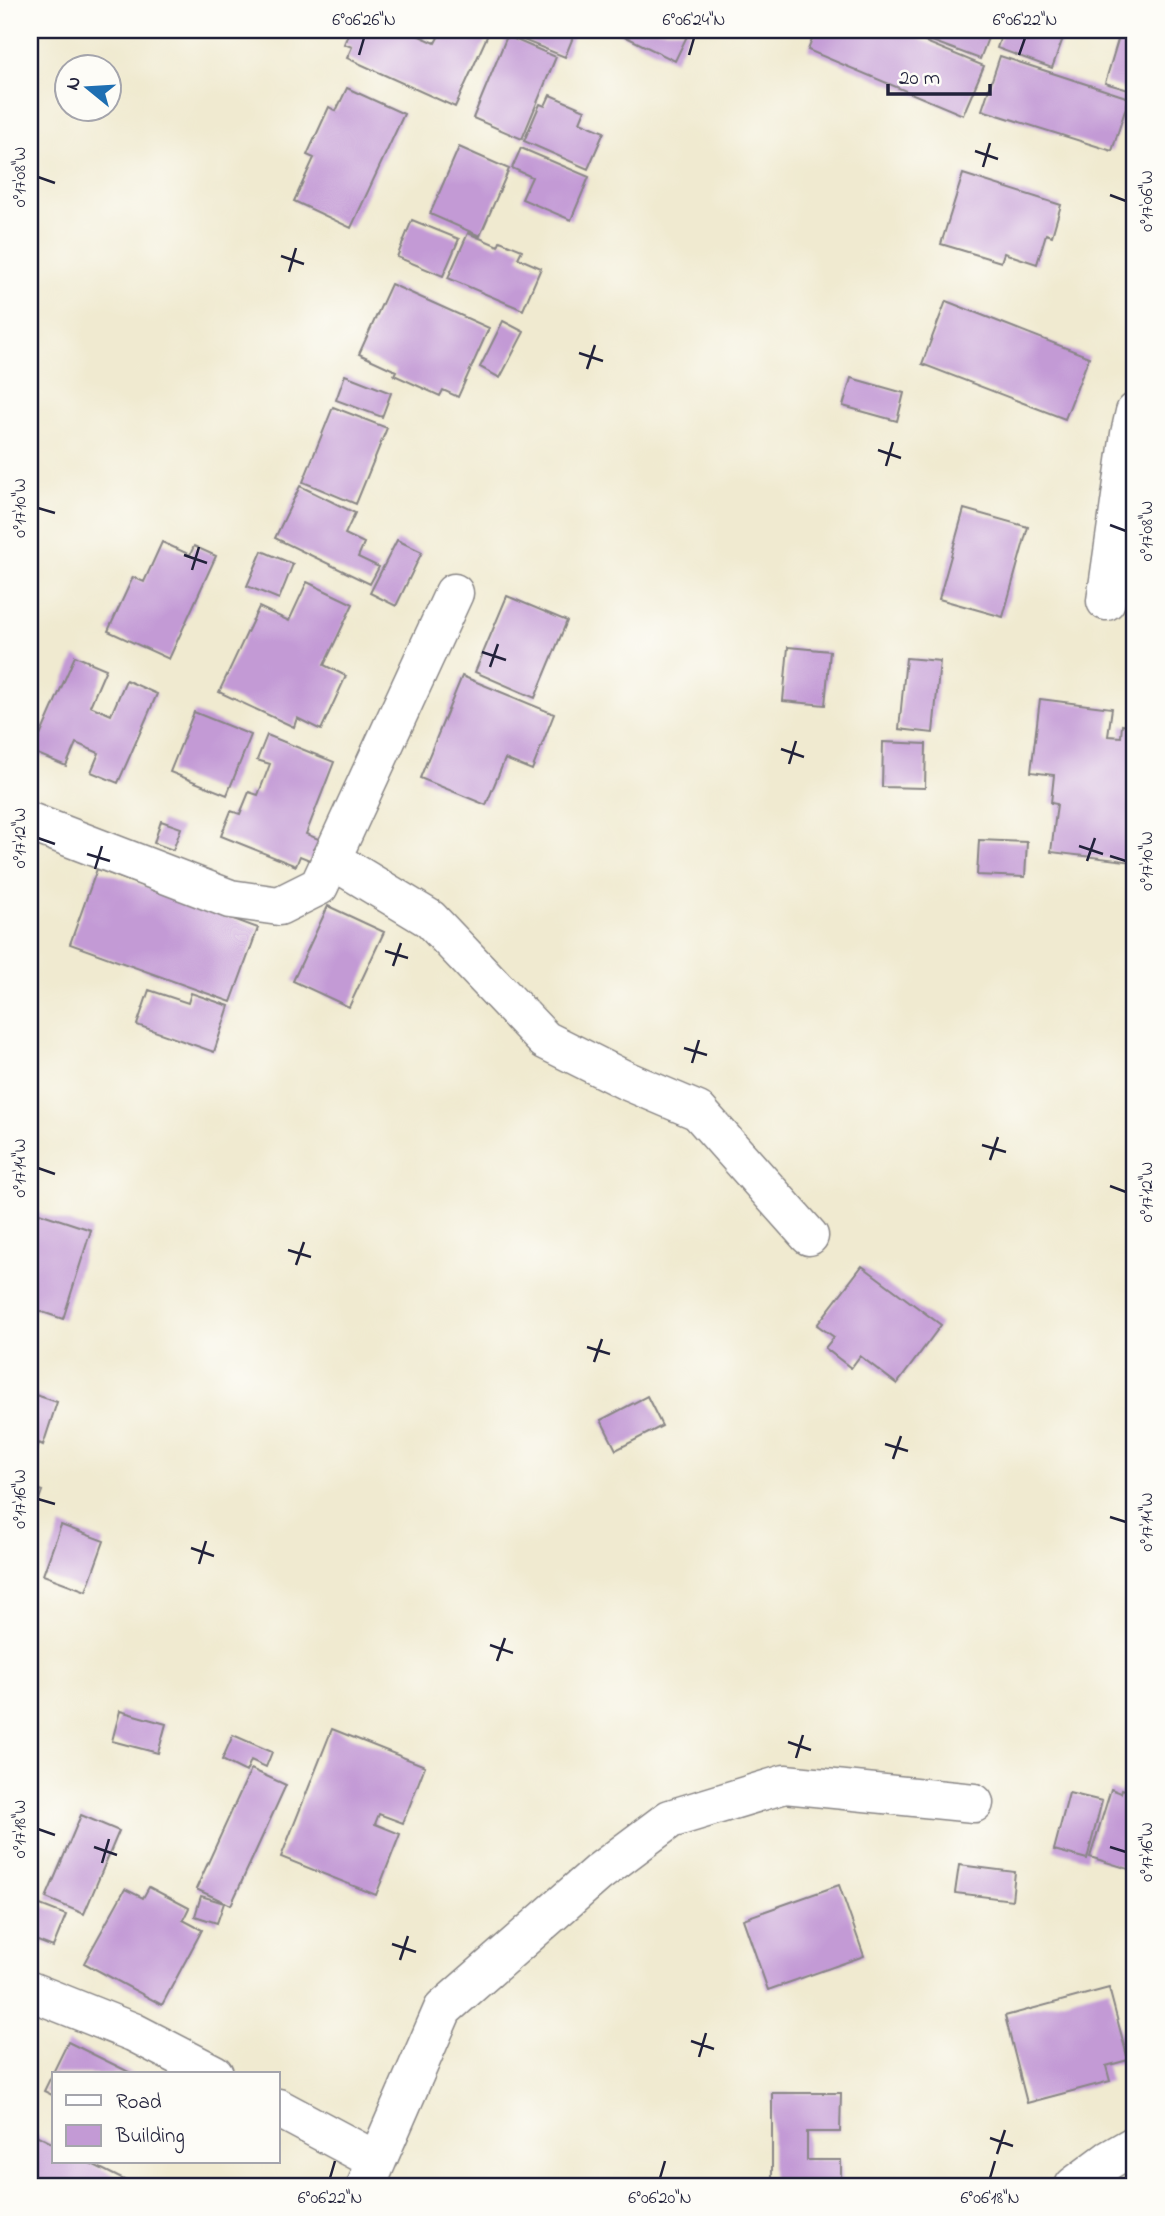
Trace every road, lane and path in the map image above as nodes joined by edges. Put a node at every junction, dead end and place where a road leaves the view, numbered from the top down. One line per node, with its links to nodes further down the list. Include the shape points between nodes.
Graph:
1 (1135, 412): 3 (street)
2 (454, 593): 5 (street)
3 (1106, 601)
4 (30, 822): 5 (street, via 230,899 279,906 319,886)
5 (331, 859): 6 (street, via 430,919 545,1040 698,1111)
6 (809, 1236)
7 (974, 1803): 12 (street, via 785,1784 670,1819 587,1882 443,2008)
8 (30, 1991): 9 (street, via 133,2032)
9 (210, 2072)
10 (280, 2109): 12 (street)
11 (1135, 2145): 13 (street)
12 (372, 2174)
13 (1074, 2186)

